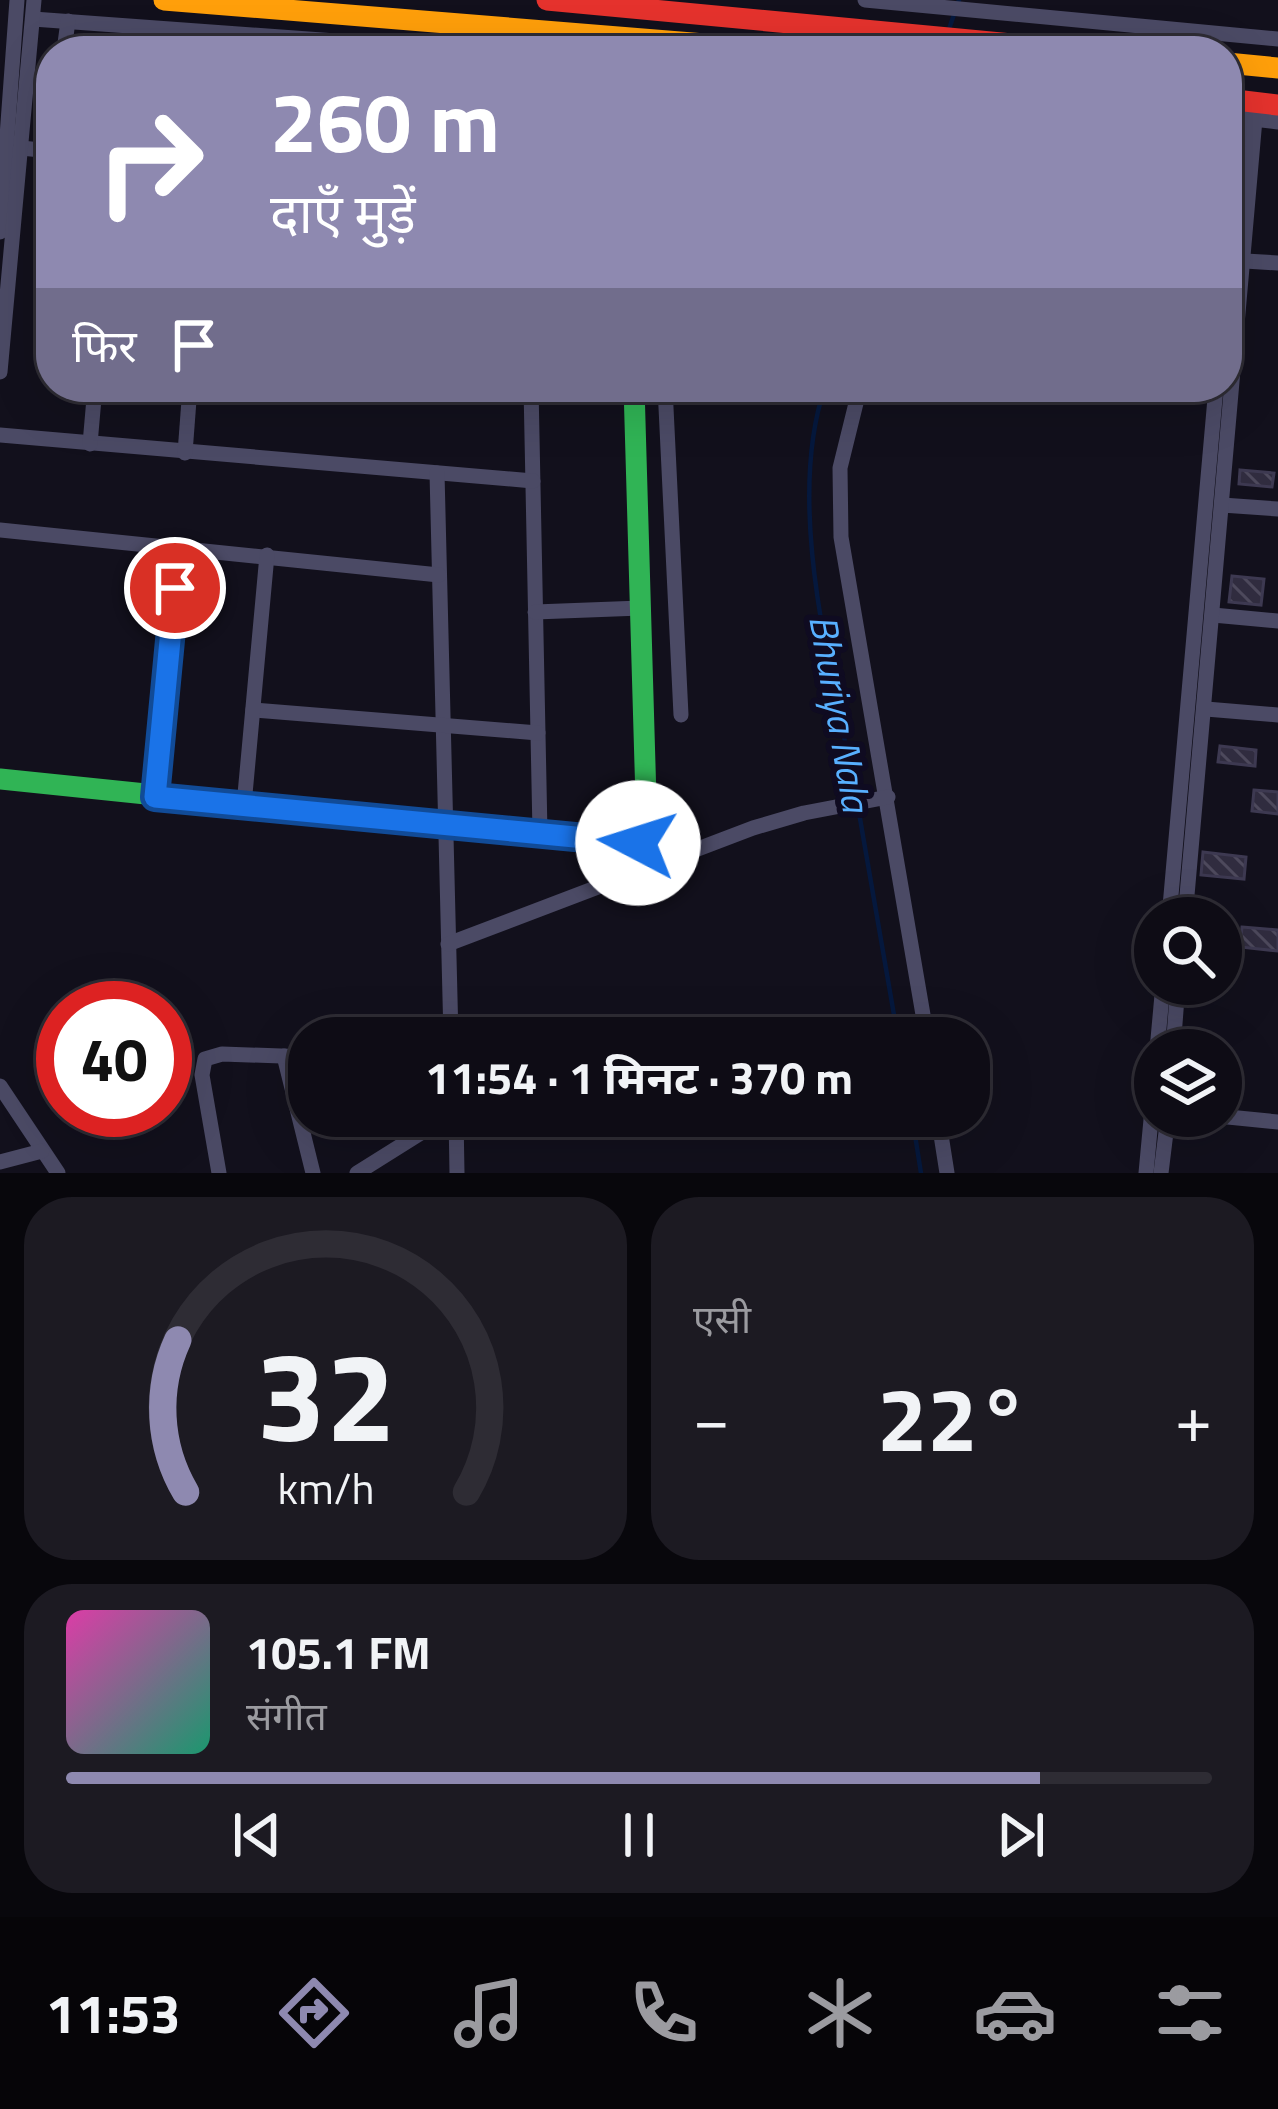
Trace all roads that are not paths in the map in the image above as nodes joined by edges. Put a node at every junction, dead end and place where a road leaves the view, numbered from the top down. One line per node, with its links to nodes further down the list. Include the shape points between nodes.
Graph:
1 (17, 0): 24 (street)
2 (34, 0): 8 (street)
3 (164, 0): 12 (street)
4 (547, 0): 6 (street)
5 (865, 0): 7 (street)
6 (685, 7): 13 (street)
7 (981, 7): 14 (street)
8 (32, 19): 9 (street); 21 (street)
9 (68, 21): 10 (street); 11 (street)
10 (66, 36)
11 (241, 36)
12 (607, 36)
13 (907, 36)
14 (1278, 39)
15 (1242, 64): 16 (street)
16 (1278, 68)
17 (1242, 101): 18 (street)
18 (1278, 105)
19 (1242, 118): 20 (street)
20 (1278, 122)
21 (21, 148): 22 (street); 29 (street)
22 (36, 150)
23 (1242, 154): 26 (street)
24 (2, 192): 25 (street)
25 (0, 232)
26 (1245, 261): 27 (street); 28 (street)
27 (1278, 263)
28 (1242, 293)
29 (0, 372)
30 (94, 402): 39 (street)
31 (189, 402): 40 (street)
32 (531, 402): 42 (street)
33 (634, 402): 49 (street)
34 (666, 402): 55 (street)
35 (856, 402): 61 (street, via 841,468 841,537)
36 (1215, 402): 65 (street)
37 (1232, 402): 43 (street)
38 (0, 435): 39 (street)
39 (90, 444): 40 (street)
40 (185, 453): 41 (street)
41 (437, 473): 42 (street); 48 (street)
42 (533, 481): 50 (street)
43 (1222, 506): 44 (street); 51 (street)
44 (1278, 509)
45 (0, 530): 46 (street)
46 (178, 546): 47 (street); 60 (street)
47 (267, 556): 48 (street); 54 (street)
48 (439, 575): 57 (street)
49 (640, 608): 50 (street); 64 (street, via 647,834 632,844)
50 (536, 612): 58 (street)
51 (1213, 615): 52 (street); 53 (street)
52 (1278, 621)
53 (1206, 709): 56 (street); 66 (street)
54 (253, 710): 57 (street); 62 (street)
55 (681, 715)
56 (1278, 716)
57 (442, 726): 58 (street); 63 (street)
58 (538, 733): 64 (street)
59 (0, 779): 60 (street)
60 (155, 797): 62 (street)
61 (883, 798): 67 (street, via 753,828); 69 (street)
62 (244, 805): 63 (street)
63 (444, 823): 64 (street); 67 (street)
64 (540, 833)
65 (1170, 897)
66 (1187, 897)
67 (448, 944): 68 (street)
68 (450, 1017)
69 (922, 1017)
70 (284, 1056): 71 (street); 83 (street, via 222,1054 202,1062); 84 (street)
71 (288, 1056)
72 (0, 1086): 80 (street)
73 (1242, 1118): 74 (street)
74 (1278, 1122)
75 (417, 1137): 85 (street)
76 (454, 1137): 86 (street)
77 (941, 1137): 87 (street)
78 (1153, 1137): 88 (street)
79 (1159, 1137): 89 (street)
80 (42, 1151): 81 (street); 82 (street)
81 (0, 1162)
82 (58, 1173)
83 (219, 1173)
84 (313, 1173)
85 (357, 1173)
86 (458, 1173)
87 (947, 1173)
88 (1146, 1173)
89 (1161, 1173)

